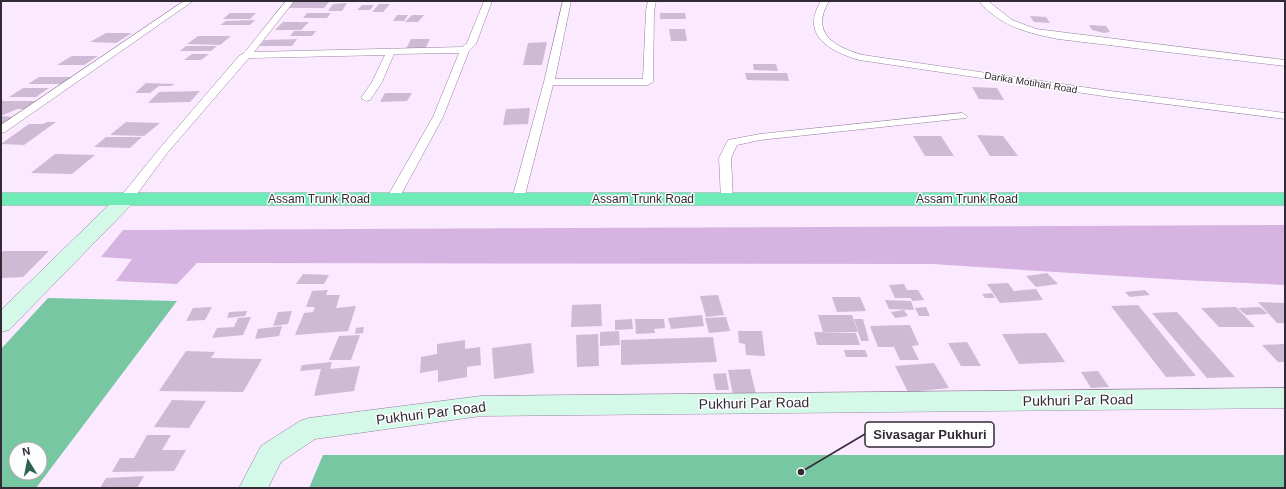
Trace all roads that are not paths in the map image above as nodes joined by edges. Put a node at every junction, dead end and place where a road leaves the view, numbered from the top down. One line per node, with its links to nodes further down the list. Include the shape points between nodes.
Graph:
1 (189, 1): 16 (street)
2 (290, 1): 10 (street)
3 (488, 1): 8 (street, via 471,44)
4 (567, 1): 12 (street)
5 (652, 1): 12 (street, via 648,82)
6 (825, 1): 15 (street, Darika Motihari Road, via 818,13 817,26 820,35 846,54 1110,94)
7 (983, 1): 11 (street, via 1007,22 1027,30 1058,36)
8 (465, 50): 9 (street); 19 (street, via 438,118)
9 (390, 53): 10 (street); 13 (street, via 377,82)
10 (247, 55): 18 (street, via 164,150)
11 (1285, 63)
12 (549, 82): 20 (street)
13 (366, 98)
14 (962, 116): 21 (street, via 732,142 725,158)
15 (1285, 116)
16 (1, 130)
17 (1, 199): 18 (highway, Assam Trunk Road)
18 (126, 199): 19 (highway, Assam Trunk Road); 23 (street)
19 (392, 199): 20 (highway, Assam Trunk Road)
20 (518, 199): 21 (highway, Assam Trunk Road)
21 (727, 199): 22 (highway, Assam Trunk Road)
22 (1285, 199)
23 (1, 324)
24 (1285, 398): 25 (street, Pukhuri Par Road, via 481,406 309,429 271,454)
25 (253, 488)

